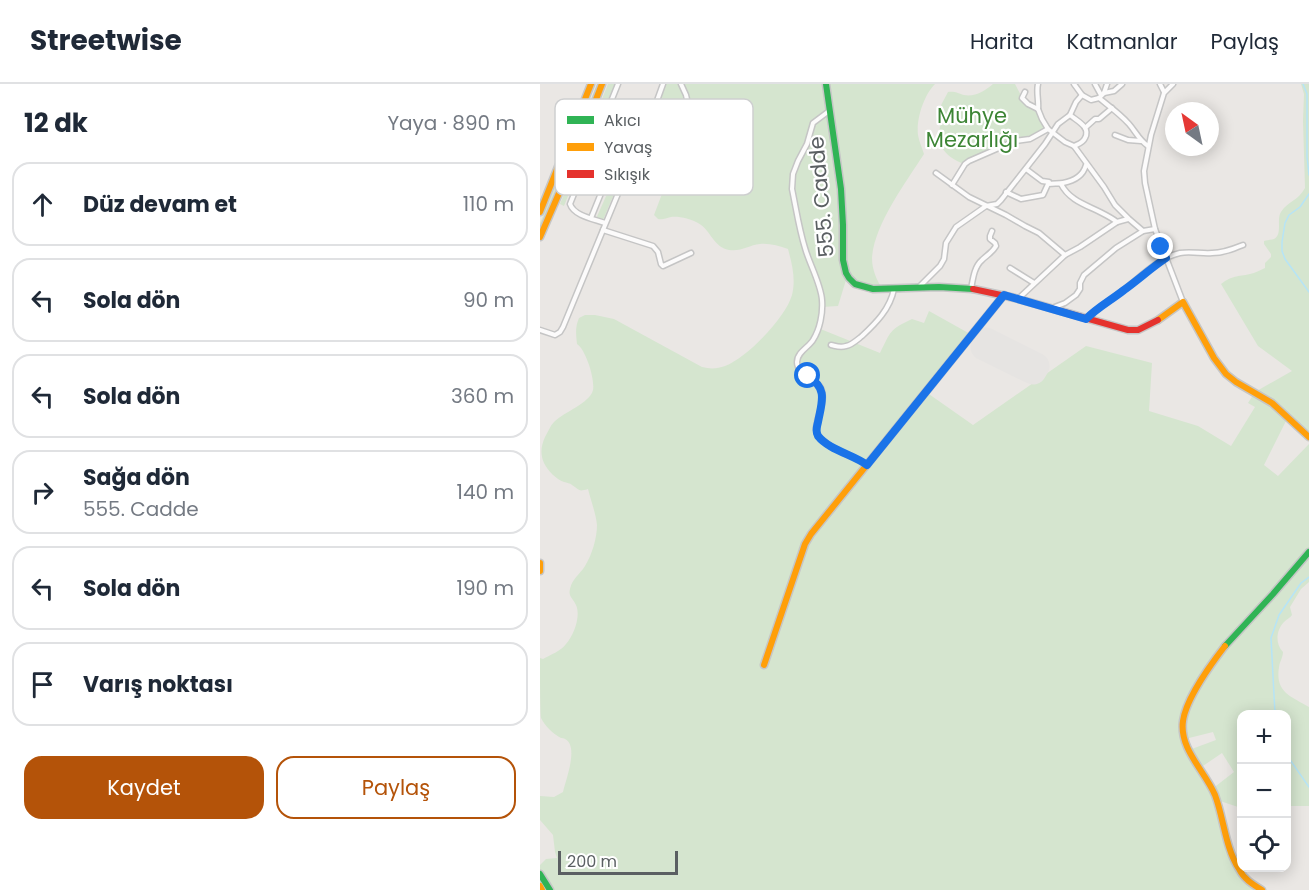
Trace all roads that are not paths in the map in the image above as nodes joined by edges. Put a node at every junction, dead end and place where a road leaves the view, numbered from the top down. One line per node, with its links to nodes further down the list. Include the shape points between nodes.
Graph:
1 (602, 84): 19 (street)
2 (618, 84): 20 (street)
3 (663, 84): 21 (street)
4 (681, 84): 22 (street)
5 (826, 84): 25 (street, 555. Cadde)
6 (1038, 84): 24 (street)
7 (1074, 84): 16 (street)
8 (1095, 84): 17 (street)
9 (1107, 84): 17 (street)
10 (1122, 84): 17 (street)
11 (1160, 84): 15 (street)
12 (1173, 84): 15 (street)
13 (589, 85): 18 (street)
14 (1024, 92): 24 (street, via 1024,101)
15 (1164, 93): 32 (street)
16 (1082, 95): 17 (street, via 1091,100); 26 (street)
17 (1101, 95): 23 (street)
18 (584, 99)
19 (596, 99)
20 (612, 99)
21 (658, 99)
22 (687, 99)
23 (1112, 108): 27 (street); 30 (street)
24 (1038, 109): 28 (street)
25 (830, 111): 63 (street, 555. Cadde, via 843,216 845,271 854,283); 73 (street, via 813,123 792,180 804,245 820,288 822,307 815,336 797,362 822,391 816,429 819,436)
26 (1070, 115): 27 (street); 28 (street)
27 (1085, 128): 31 (street, via 1086,136)
28 (1050, 130): 31 (street); 34 (street, via 1045,144); 39 (street, via 969,161)
29 (1115, 135): 30 (street)
30 (1141, 141): 32 (street)
31 (1074, 146): 33 (street)
32 (1148, 146): 51 (street, via 1145,183)
33 (1087, 164): 38 (street, via 1081,175); 48 (street)
34 (1026, 168): 37 (street); 40 (street)
35 (555, 173): 46 (street)
36 (936, 173): 39 (street)
37 (1050, 183): 38 (street); 40 (street, via 1044,194 1037,196 1021,199)
38 (1061, 184): 49 (street, via 1084,205)
39 (952, 185): 45 (street)
40 (1006, 192): 45 (street, via 997,204)
41 (558, 195): 55 (street)
42 (574, 195): 47 (street, via 570,204 575,212)
43 (601, 195): 47 (street)
44 (617, 195): 50 (street)
45 (986, 206): 58 (street, via 1039,233); 62 (street, via 956,227 946,243 940,266)
46 (540, 212)
47 (591, 218): 50 (street)
48 (1129, 219): 49 (street); 54 (street)
49 (1118, 222): 58 (street)
50 (605, 224): 52 (street)
51 (1155, 229): 54 (street); 59 (street)
52 (603, 230): 57 (street, via 653,246 663,266); 70 (street, via 560,333)
53 (992, 231): 64 (street, via 990,239 996,246 977,266)
54 (1143, 231): 68 (street, via 1084,275 1076,295)
55 (540, 237)
56 (1244, 245): 59 (street, via 1211,254 1180,253)
57 (691, 253)
58 (1065, 255): 61 (street)
59 (1166, 258): 67 (street); 69 (street)
60 (1010, 268): 61 (street)
61 (1034, 283): 66 (street)
62 (919, 287): 63 (street, 555. Cadde); 64 (street, 555. Cadde)
63 (894, 289): 71 (street, via 869,330 848,346)
64 (971, 289): 65 (street, 555. Cadde)
65 (1004, 295): 66 (street, 555. Cadde); 73 (street)
66 (1018, 299): 68 (street, 555. Cadde)
67 (1184, 302): 69 (street, 555. Cadde, via 1139,330); 72 (street, via 1226,374 1272,403)
68 (1052, 309): 69 (street, 555. Cadde)
69 (1086, 319)
70 (540, 330)
71 (831, 345)
72 (1309, 437)
73 (867, 465): 77 (street, via 805,544)
74 (1309, 552): 80 (street, via 1218,654 1184,713 1185,744 1209,783 1232,856 1248,882)
75 (540, 563): 76 (street)
76 (540, 571)
77 (764, 665)
78 (540, 874): 79 (street)
79 (550, 890)
80 (1262, 890)

